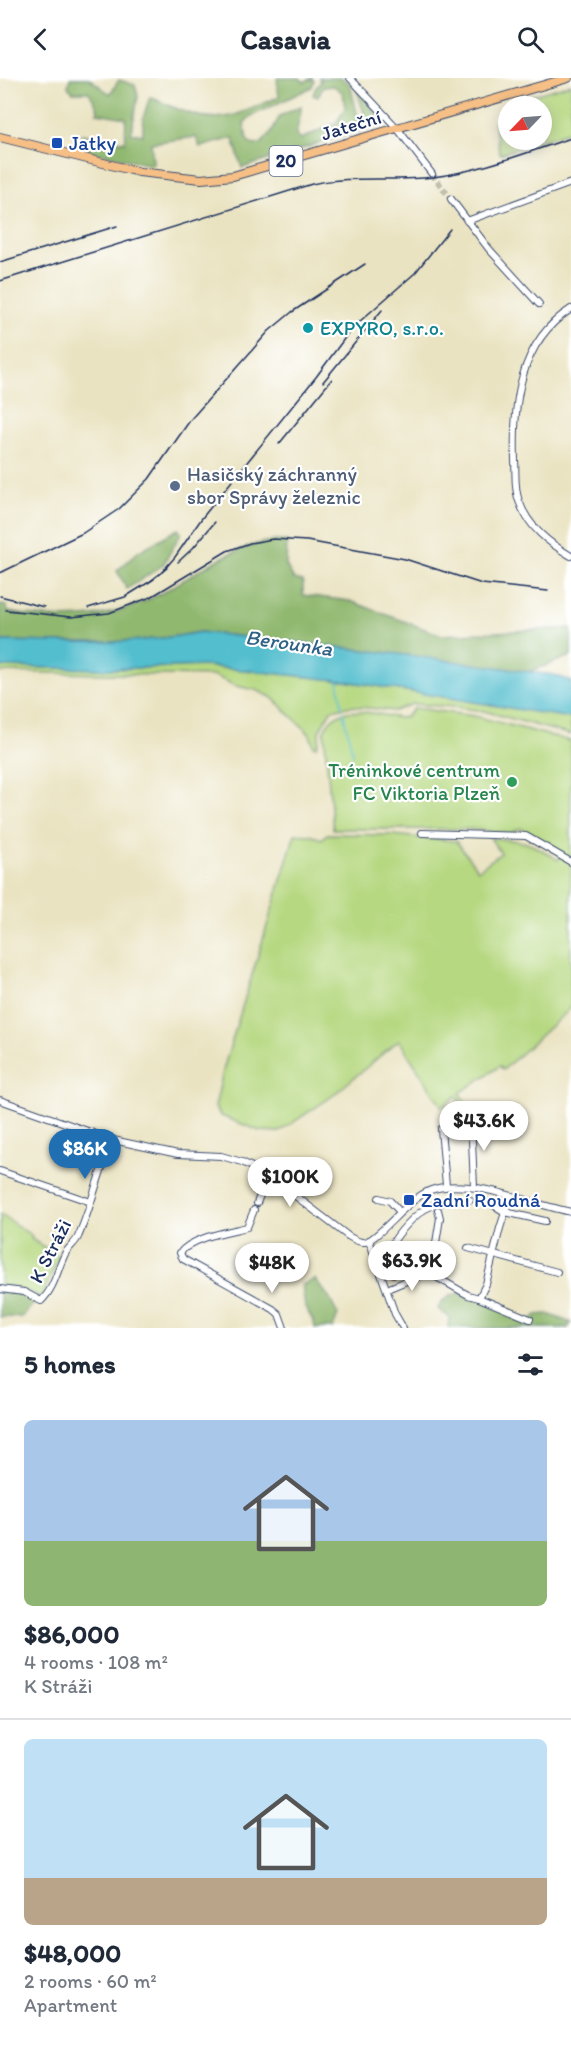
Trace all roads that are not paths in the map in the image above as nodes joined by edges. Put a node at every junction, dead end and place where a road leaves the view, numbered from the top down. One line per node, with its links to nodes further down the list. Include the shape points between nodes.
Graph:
1 (350, 78): 3 (street)
2 (568, 78): 3 (main road, Jateční / 20)
3 (397, 128): 4 (main road, Jateční / 20, via 233,176 201,179 139,172); 5 (street)
4 (0, 137)
5 (432, 174)
6 (571, 183): 8 (street)
7 (451, 199): 8 (street)
8 (467, 221): 9 (street)
9 (539, 304)
10 (571, 309): 11 (street, via 546,331 521,376 515,428 515,486 519,501 530,523 546,540)
11 (571, 556)
12 (422, 833): 13 (street, via 526,836)
13 (571, 862)
14 (0, 1100): 17 (street)
15 (471, 1117): 21 (street)
16 (441, 1129): 20 (street)
17 (113, 1140): 19 (street, via 178,1154 221,1156); 26 (street, K Stráži)
18 (0, 1171): 26 (street)
19 (268, 1175): 27 (street); 34 (street, via 348,1236 360,1242)
20 (446, 1185): 21 (street); 30 (street, via 428,1191)
21 (474, 1187): 22 (street)
22 (510, 1197): 31 (street); 32 (street)
23 (379, 1198): 30 (street, via 390,1201)
24 (478, 1199): 31 (street)
25 (470, 1200): 28 (street, via 450,1200)
26 (91, 1202): 40 (street, K Stráži, via 78,1239 65,1253 54,1283 41,1301 24,1292)
27 (257, 1203)
28 (439, 1207): 38 (street, via 435,1210 432,1206 413,1218 392,1245 389,1253); 39 (street)
29 (254, 1210): 44 (street, via 247,1227 208,1237 180,1253 183,1259 273,1309)
30 (399, 1212): 34 (street)
31 (505, 1212): 33 (street); 36 (street)
32 (571, 1212)
33 (544, 1221)
34 (369, 1240): 41 (street)
35 (468, 1248): 36 (street)
36 (494, 1254): 37 (street); 42 (street)
37 (557, 1272)
38 (394, 1274)
39 (430, 1274): 41 (street); 42 (street)
40 (0, 1289)
41 (387, 1289): 45 (street)
42 (479, 1298): 43 (street)
43 (530, 1319)
44 (284, 1328)
45 (403, 1328)

